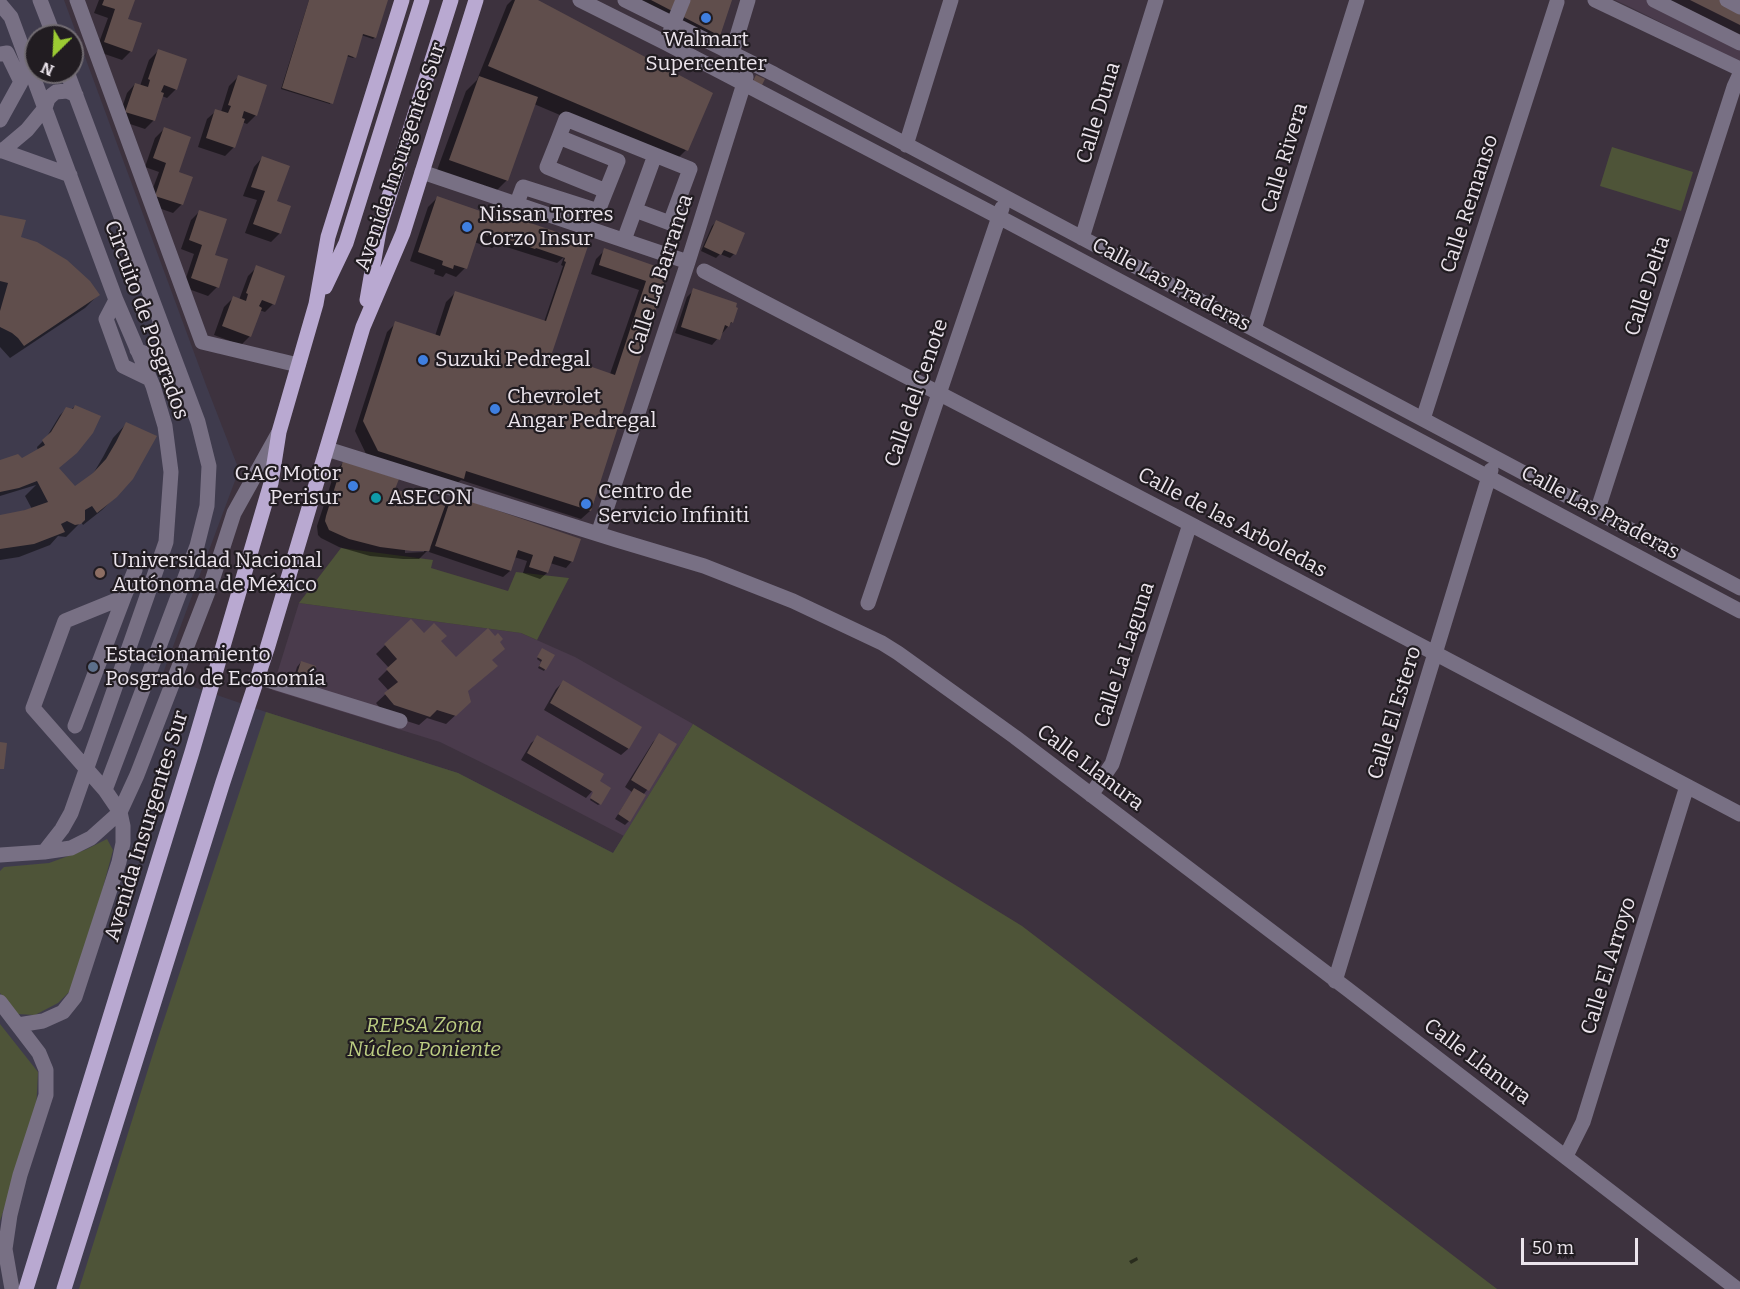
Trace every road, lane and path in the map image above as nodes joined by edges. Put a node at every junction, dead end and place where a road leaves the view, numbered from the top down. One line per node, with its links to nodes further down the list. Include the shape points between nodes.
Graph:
1 (40, 0): 20 (street)
2 (77, 0): 57 (street, via 202,342)
3 (402, 0): 52 (main road, Avenida Insurgentes Sur, via 328,237)
4 (422, 0): 52 (main road, Avenida Insurgentes Sur, via 346,243)
5 (451, 0): 53 (main road, Avenida Insurgentes Sur, via 380,225)
6 (476, 0): 40 (main road, Avenida Insurgentes Sur)
7 (580, 0): 22 (street, Calle Las Praderas)
8 (625, 0): 21 (street, Calle Las Praderas)
9 (683, 0): 21 (street)
10 (748, 0): 25 (street)
11 (951, 0): 37 (street)
12 (1156, 0): 47 (street, Calle Duna)
13 (1357, 0): 54 (street, Calle Rivera)
14 (1595, 0): 28 (street)
15 (1654, 0): 23 (street)
16 (1727, 0): 19 (street)
17 (1557, 2): 62 (street, Calle Remanso)
18 (0, 4): 24 (street, Circuito de Posgrados, via 11,17)
19 (1740, 7)
20 (49, 24)
21 (674, 24): 22 (street); 25 (street, Calle Las Praderas)
22 (666, 43): 32 (street, Calle Las Praderas)
23 (1740, 43)
24 (24, 45)
25 (732, 53): 27 (street, Calle Las Praderas)
26 (0, 54): 35 (street, via 7,53 21,82)
27 (750, 62): 32 (street, Calle La Barranca); 37 (street, Calle Las Praderas)
28 (1740, 69)
29 (1740, 74): 67 (street, Calle Delta)
30 (38, 84): 34 (street, Circuito de Posgrados)
31 (72, 84): 33 (street, Circuito de Posgrados)
32 (744, 85): 46 (street, Calle Las Praderas); 49 (street, Calle La Barranca)
33 (76, 95): 34 (street, via 56,92); 55 (street, Circuito de Posgrados)
34 (45, 108): 38 (street, via 27,130); 41 (street, Circuito de Posgrados)
35 (0, 120)
36 (559, 137): 39 (street, via 566,119); 42 (street, via 547,167); 42 (street, via 618,161)
37 (906, 145): 43 (street, Calle Las Praderas)
38 (1, 151): 41 (street)
39 (655, 155): 45 (street); 45 (street, via 690,170 670,224)
40 (422, 172): 44 (street); 53 (main road, Avenida Insurgentes Sur, via 403,233)
41 (70, 175): 51 (street, Circuito de Posgrados)
42 (606, 191): 44 (street, via 598,211 523,187)
43 (1006, 197): 46 (street, Calle del Cenote); 47 (street, Calle Las Praderas)
44 (517, 203): 48 (street)
45 (635, 210): 48 (street)
46 (999, 218): 59 (street, Calle del Cenote); 66 (street, Calle Las Praderas)
47 (1082, 238): 54 (street, Calle Las Praderas)
48 (624, 240): 49 (street)
49 (688, 262): 69 (street, Calle La Barranca)
50 (704, 271): 59 (street, Calle de las Arboledas)
51 (116, 300): 56 (street, Circuito de Posgrados); 58 (street, via 105,319 123,366)
52 (316, 304): 57 (main road, Avenida Insurgentes Sur)
53 (363, 327): 64 (main road, Avenida Insurgentes Sur)
54 (1254, 329): 62 (street, Calle Las Praderas)
55 (165, 335): 56 (street, via 156,352 146,354); 61 (street, Circuito de Posgrados)
56 (137, 350): 58 (street, Circuito de Posgrados)
57 (298, 365): 63 (main road, Avenida Insurgentes Sur)
58 (150, 379): 60 (street, Circuito de Posgrados)
59 (938, 394): 68 (street, Calle de las Arboledas); 73 (street, Calle del Cenote)
60 (157, 399): 61 (street, via 162,389 172,385); 79 (street, Circuito de Posgrados, via 171,472 166,543)
61 (188, 399): 81 (street, Circuito de Posgrados, via 209,466 207,506 197,546)
62 (1423, 419): 65 (street, Calle Las Praderas)
63 (279, 432): 83 (street, via 234,513 206,598); 92 (main road, Avenida Insurgentes Sur, via 272,483)
64 (327, 449): 69 (street, Calle Llanura); 76 (main road, Avenida Insurgentes Sur)
65 (1495, 458): 66 (street, Calle El Estero); 67 (street, Calle Las Praderas)
66 (1488, 478): 74 (street, Calle Las Praderas); 75 (street, Calle El Estero)
67 (1597, 512): 71 (street, Calle Las Praderas)
68 (1190, 524): 75 (street, Calle de las Arboledas); 82 (street, Calle La Laguna, via 1112,764)
69 (598, 534): 82 (street, Calle Llanura, via 704,566 861,632 914,664)
70 (135, 570): 72 (street)
71 (1740, 588)
72 (124, 597): 78 (street); 79 (street, via 65,621 33,708)
73 (868, 603)
74 (1740, 611)
75 (1435, 654): 80 (street, Calle de las Arboledas); 87 (street, Calle El Estero)
76 (258, 677): 77 (street); 93 (main road, Avenida Insurgentes Sur)
77 (399, 721)
78 (75, 726)
79 (86, 770): 81 (street); 85 (street, Circuito de Posgrados, via 71,813)
80 (1687, 786): 84 (street, Calle de las Arboledas); 90 (street, Calle El Arroyo, via 1582,1122)
81 (105, 790): 83 (street)
82 (1091, 795): 87 (street, Calle Llanura)
83 (120, 812): 85 (street, via 91,838 71,848); 89 (street, via 123,843 119,862 75,997 63,1012 43,1021)
84 (1740, 814)
85 (44, 852): 86 (street)
86 (0, 855)
87 (1335, 981): 90 (street, Calle Llanura)
88 (0, 1002): 89 (street)
89 (18, 1025): 91 (street, via 39,1053 46,1070 46,1095 10,1215 5,1249)
90 (1566, 1156): 94 (street, Calle Llanura)
91 (12, 1289)
92 (26, 1289)
93 (64, 1289)
94 (1737, 1289)

